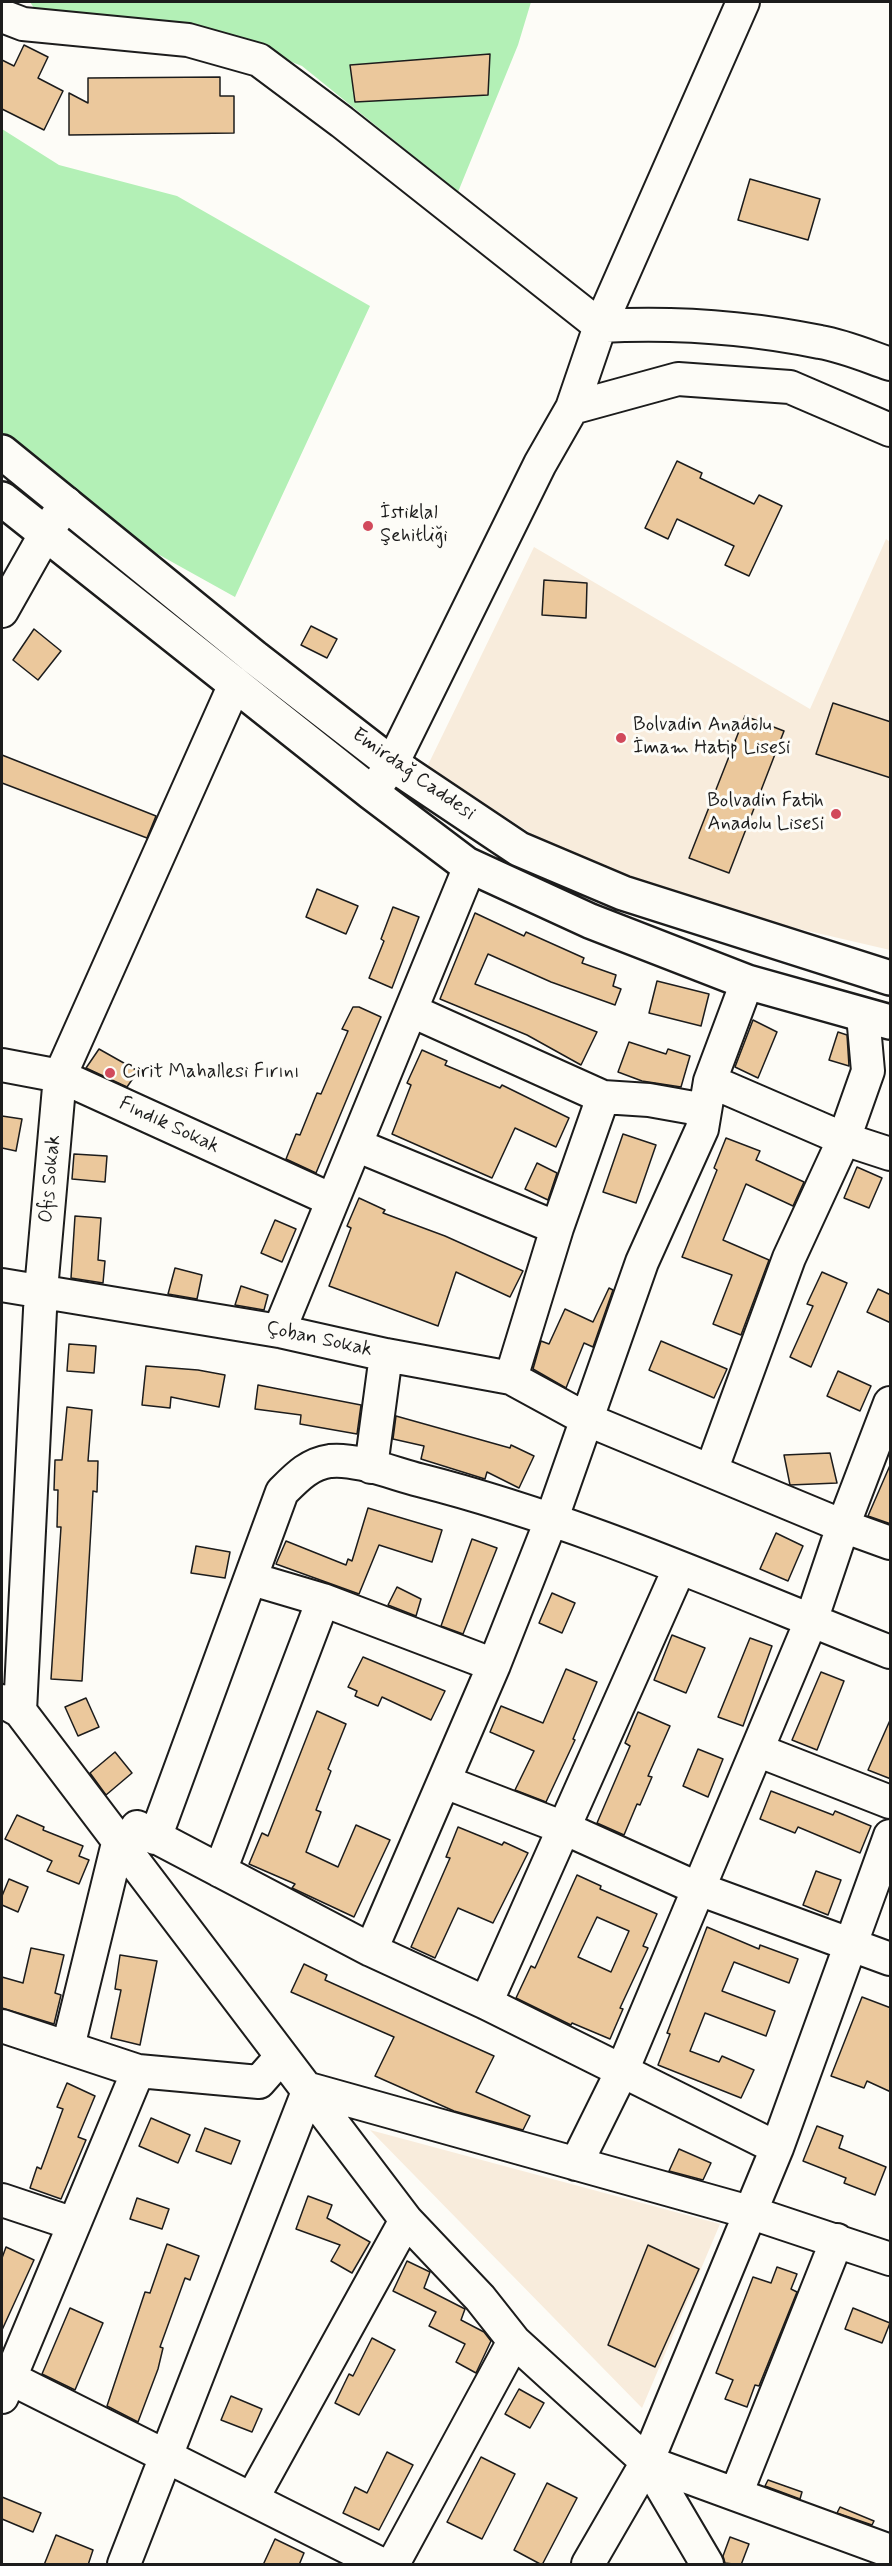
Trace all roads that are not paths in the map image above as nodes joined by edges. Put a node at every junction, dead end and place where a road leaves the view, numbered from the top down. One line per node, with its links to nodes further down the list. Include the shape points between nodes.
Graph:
1 (743, 2): 3 (street)
2 (2, 16): 3 (street, via 23,24 188,40 259,60)
3 (600, 326): 4 (street, via 724,326 822,342); 5 (street)
4 (891, 364)
5 (572, 408): 6 (street, via 678,379 790,387); 14 (street, via 540,464)
6 (891, 429)
7 (2, 452): 9 (main road, Emirdağ Caddesi)
8 (2, 500): 10 (main road, Emirdağ Caddesi)
9 (66, 502): 10 (street); 14 (main road, Emirdağ Caddesi, via 254,657)
10 (46, 533): 11 (street); 13 (main road, Emirdağ Caddesi)
11 (9, 580): 12 (street)
12 (2, 611)
13 (235, 684): 15 (main road, Emirdağ Caddesi); 22 (street, Ofis Sokak)
14 (392, 764): 15 (street); 17 (main road, Emirdağ Caddesi, via 519,849 623,893)
15 (372, 793): 16 (main road, Emirdağ Caddesi)
16 (470, 866): 18 (main road, Emirdağ Caddesi, via 590,921); 19 (street)
17 (891, 978)
18 (747, 982): 20 (main road, Emirdağ Caddesi); 23 (street)
19 (412, 1011): 24 (street); 26 (street)
20 (877, 1018): 25 (street, via 868,1071)
21 (2, 1065): 22 (street, Fındık Sokak)
22 (60, 1076): 28 (street, Fındık Sokak); 31 (street, Ofis Sokak)
23 (707, 1095): 24 (street, via 649,1100); 25 (street); 36 (street, via 702,1129 642,1262)
24 (603, 1097): 29 (street)
25 (844, 1139): 27 (street); 38 (street, via 789,1258)
26 (356, 1145): 28 (street); 29 (street)
27 (891, 1154)
28 (332, 1200): 32 (street)
29 (557, 1228): 34 (street)
30 (2, 1285): 31 (street, Çoban Sokak)
31 (41, 1290): 32 (street, Çoban Sokak); 48 (street, Ofis Sokak)
32 (279, 1331): 33 (street, Çoban Sokak)
33 (386, 1355): 34 (street, Çoban Sokak); 37 (street)
34 (511, 1378): 36 (street, Çoban Sokak)
35 (891, 1403): 40 (street)
36 (588, 1420): 38 (street, Çoban Sokak); 39 (street)
37 (371, 1467): 39 (street); 43 (street, via 332,1461 306,1468 282,1492)
38 (711, 1471): 40 (street, Çoban Sokak)
39 (552, 1518): 42 (street); 47 (street)
40 (843, 1526): 41 (street, Çoban Sokak); 45 (street)
41 (891, 1543)
42 (679, 1569): 45 (street); 53 (street)
43 (252, 1579): 44 (street); 55 (street)
44 (323, 1600): 47 (street); 57 (street)
45 (811, 1621): 46 (street); 49 (street)
46 (891, 1652)
47 (494, 1665): 50 (street)
48 (11, 1706): 51 (street)
49 (757, 1750): 52 (street); 58 (street)
50 (445, 1782): 53 (street); 60 (street)
51 (85, 1795): 55 (street); 56 (street)
52 (891, 1802)
53 (564, 1827): 58 (street); 62 (street)
54 (891, 1836): 59 (street)
55 (155, 1838): 57 (street)
56 (119, 1839): 64 (street); 65 (street)
57 (220, 1871): 60 (street)
58 (699, 1888): 59 (street); 67 (street)
59 (850, 1945): 61 (street); 69 (street)
60 (371, 1950): 62 (street)
61 (891, 1959)
62 (486, 2002): 67 (street)
63 (2, 2026): 64 (street)
64 (68, 2047): 66 (street)
65 (280, 2057): 66 (street, via 259,2082); 68 (street)
66 (138, 2071): 74 (street)
67 (622, 2071): 69 (street); 70 (street)
68 (309, 2089): 70 (street); 73 (street); 79 (street)
69 (777, 2148): 72 (street)
70 (576, 2164): 72 (street)
71 (2, 2200): 74 (street)
72 (749, 2212): 75 (street); 80 (street)
73 (406, 2220): 77 (street, via 480,2298); 82 (street)
74 (74, 2224): 78 (street)
75 (837, 2240): 76 (street); 81 (street)
76 (888, 2252)
77 (514, 2341): 80 (street); 86 (street)
78 (4, 2383): 79 (street)
79 (168, 2457): 82 (street); 84 (street)
80 (647, 2462): 81 (street); 87 (street); 88 (street)
81 (736, 2494): 83 (street)
82 (252, 2499): 85 (street)
83 (891, 2551)
84 (124, 2565)
85 (381, 2565)
86 (393, 2565)
87 (588, 2565)
88 (708, 2565)

